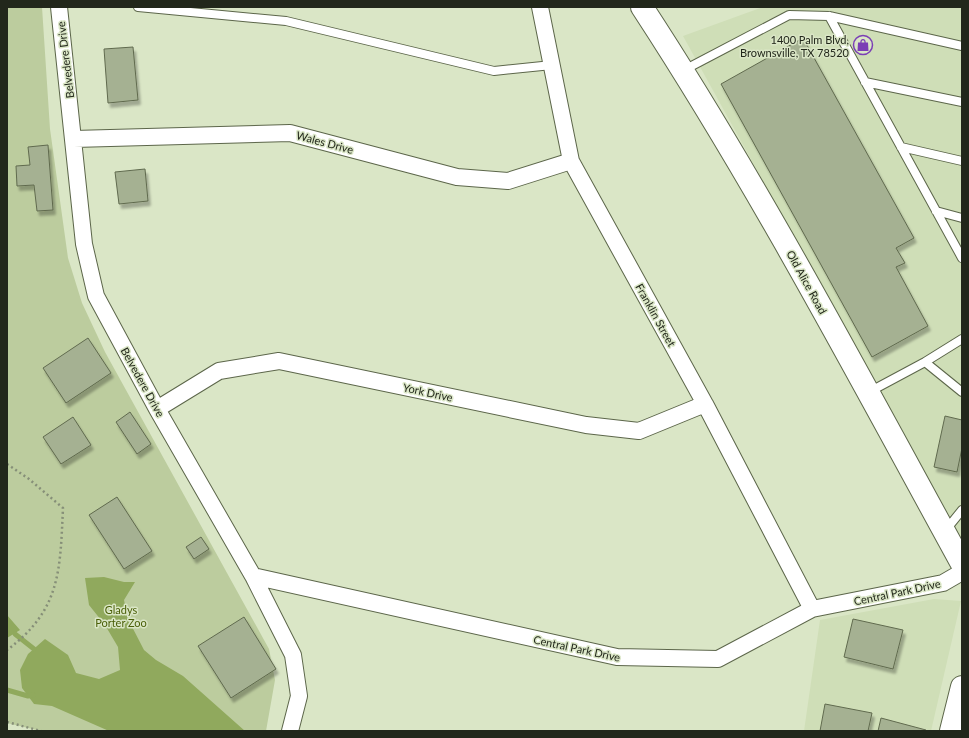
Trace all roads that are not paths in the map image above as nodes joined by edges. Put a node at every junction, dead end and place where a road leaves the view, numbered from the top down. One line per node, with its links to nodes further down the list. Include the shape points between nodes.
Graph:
1 (59, 7): 11 (street, Belvedere Drive)
2 (138, 7): 7 (lane, via 286,21 494,71)
3 (540, 7): 7 (street, Franklin Street)
4 (642, 7): 8 (main road, Old Alice Road)
5 (829, 16): 6 (lane); 8 (lane, via 789,15); 9 (lane)
6 (962, 46)
7 (552, 65): 13 (street, Franklin Street)
8 (683, 70): 20 (main road, Old Alice Road, via 771,217)
9 (865, 82): 10 (lane); 12 (lane)
10 (962, 102)
11 (74, 139): 13 (street, Wales Drive, via 290,133 457,177 508,181); 23 (street, Belvedere Drive, via 84,244 96,296)
12 (901, 147): 14 (lane); 15 (lane)
13 (571, 161): 22 (street, Franklin Street)
14 (962, 161)
15 (936, 211): 16 (lane); 17 (lane)
16 (962, 218)
17 (962, 258)
18 (962, 339): 19 (lane)
19 (925, 362): 20 (lane); 21 (lane)
20 (868, 392): 25 (main road, Old Alice Road)
21 (962, 392)
22 (705, 404): 23 (street, York Drive, via 639,431 586,425 279,361 218,370); 29 (street, Franklin Street)
23 (157, 409): 28 (street, Belvedere Drive)
24 (962, 510): 25 (lane)
25 (945, 532): 26 (main road, Old Alice Road)
26 (962, 564)
27 (962, 572): 29 (street, Central Park Drive, via 943,583)
28 (253, 576): 29 (street, Central Park Drive, via 617,657 718,660); 31 (street, Belvedere Drive, via 292,655 300,696)
29 (812, 609)
30 (962, 687): 32 (main road)
31 (290, 731)
32 (951, 731)

